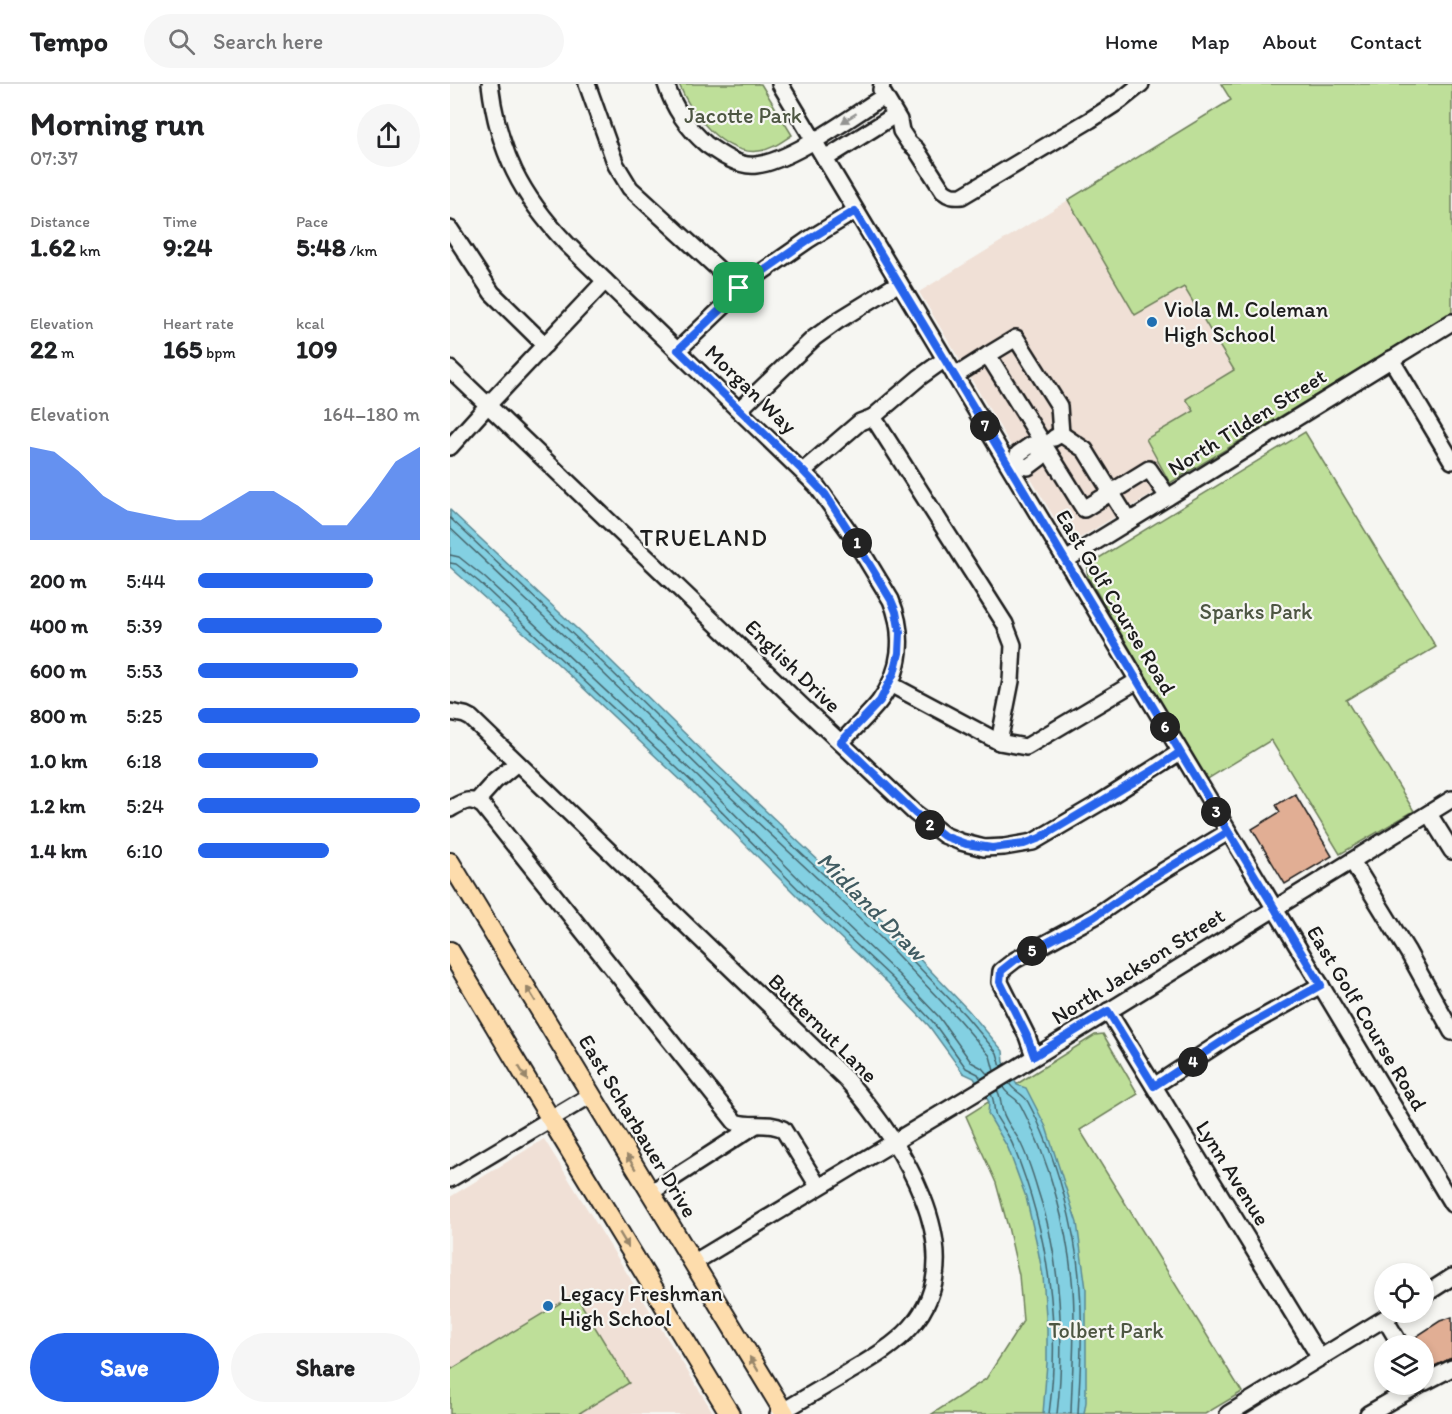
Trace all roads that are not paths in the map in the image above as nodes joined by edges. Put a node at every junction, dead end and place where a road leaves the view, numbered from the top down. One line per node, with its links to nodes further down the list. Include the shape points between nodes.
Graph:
1 (490, 84): 12 (street, Morgan Way, via 499,133 520,185 557,234)
2 (587, 84): 14 (street, via 616,165 630,188)
3 (666, 84): 8 (street, via 691,130 735,162 768,163)
4 (780, 84): 8 (street, East Golf Course Road)
5 (1142, 84): 7 (street, via 1090,120 962,196 949,196 943,191 916,149 909,128)
6 (880, 88): 7 (street); 8 (street, one-way to 8)
7 (897, 118): 9 (street)
8 (814, 141): 9 (street, East Golf Course Road)
9 (825, 159): 10 (street, East Golf Course Road)
10 (855, 211): 13 (street, East Golf Course Road); 14 (street)
11 (450, 229): 16 (street, via 492,293)
12 (605, 280): 16 (street); 17 (street, Morgan Way)
13 (899, 283): 19 (street, East Golf Course Road); 24 (street, via 814,338)
14 (739, 288): 17 (street)
15 (1452, 322): 20 (street, North Tilden Street)
16 (545, 345): 23 (street)
17 (678, 350): 24 (street, Morgan Way)
18 (988, 356): 22 (street); 26 (street, via 1016,339 1059,406); 27 (street)
19 (945, 359): 22 (street, East Golf Course Road); 25 (street)
20 (1391, 359): 29 (street); 33 (street, North Tilden Street)
21 (450, 369): 23 (street, English Drive)
22 (955, 376): 30 (street, East Golf Course Road)
23 (487, 406): 28 (street); 39 (street, English Drive)
24 (740, 409): 31 (street, Morgan Way)
25 (873, 417): 31 (street, via 860,422); 40 (street, via 1009,634 1013,645 1011,681)
26 (1061, 434): 27 (street); 32 (street, via 1085,450)
27 (1042, 446): 30 (street, via 1031,445 1018,454); 32 (street, via 1084,509)
28 (450, 447)
29 (1452, 461)
30 (1014, 467): 35 (street, East Golf Course Road)
31 (803, 471): 37 (street, Morgan Way, via 831,503 891,600 899,625 899,653)
32 (1111, 493): 33 (street, via 1149,469); 34 (street)
33 (1168, 497): 34 (street, North Tilden Street)
34 (1129, 521): 35 (street, North Tilden Street)
35 (1066, 560): 36 (street, East Golf Course Road)
36 (1137, 681): 40 (street, via 1026,747); 41 (street, East Golf Course Road)
37 (890, 684): 39 (street, Morgan Way, via 880,701); 40 (street)
38 (450, 712): 42 (street, Butternut Lane, via 471,718)
39 (841, 742): 41 (street, English Drive, via 935,830 961,842 992,848 1040,838)
40 (999, 742)
41 (1180, 752): 47 (street, East Golf Course Road)
42 (517, 763): 44 (street); 61 (street, Butternut Lane, via 846,1079)
43 (1452, 800): 46 (street, North Jackson Street)
44 (477, 801): 45 (street, via 462,802); 60 (street, via 735,1122)
45 (450, 809)
46 (1429, 814): 48 (street); 49 (street, North Jackson Street)
47 (1228, 832): 51 (street, East Golf Course Road); 56 (street, via 1001,971 1000,982)
48 (1452, 851)
49 (1352, 861): 51 (street, North Jackson Street); 55 (street)
50 (450, 862): 58 (main road, East Scharbauer Drive, one-way to 50)
51 (1275, 908): 53 (street, East Golf Course Road); 54 (street, North Jackson Street)
52 (450, 951): 59 (main road, one-way to 59)
53 (1321, 985): 57 (street, via 1238,1031); 65 (street, East Golf Course Road)
54 (1108, 1011): 56 (street, North Jackson Street); 57 (street, Lynn Avenue)
55 (1452, 1032)
56 (1034, 1056): 61 (street, North Jackson Street)
57 (1154, 1086): 70 (street, Lynn Avenue)
58 (591, 1095): 59 (street); 64 (main road, East Scharbauer Drive, one-way to 58)
59 (550, 1118): 62 (street); 75 (main road, one-way to 75)
60 (756, 1125): 63 (street, via 777,1125 783,1129); 64 (street)
61 (893, 1141): 63 (street, North Jackson Street); 74 (street, Butternut Lane, via 917,1187 934,1235 936,1264 924,1309 885,1350)
62 (450, 1179)
63 (818, 1186): 66 (street, North Jackson Street)
64 (650, 1193): 66 (main road, East Scharbauer Drive)
65 (1452, 1204)
66 (693, 1263): 74 (main road, East Scharbauer Drive, one-way to 66)
67 (1452, 1277): 68 (street)
68 (1434, 1289)
69 (1378, 1323): 70 (street)
70 (1320, 1358): 76 (street)
71 (1452, 1368): 72 (street)
72 (1434, 1377)
73 (1401, 1395): 77 (street)
74 (782, 1413)
75 (730, 1414)
76 (1228, 1414)
77 (1368, 1414)

